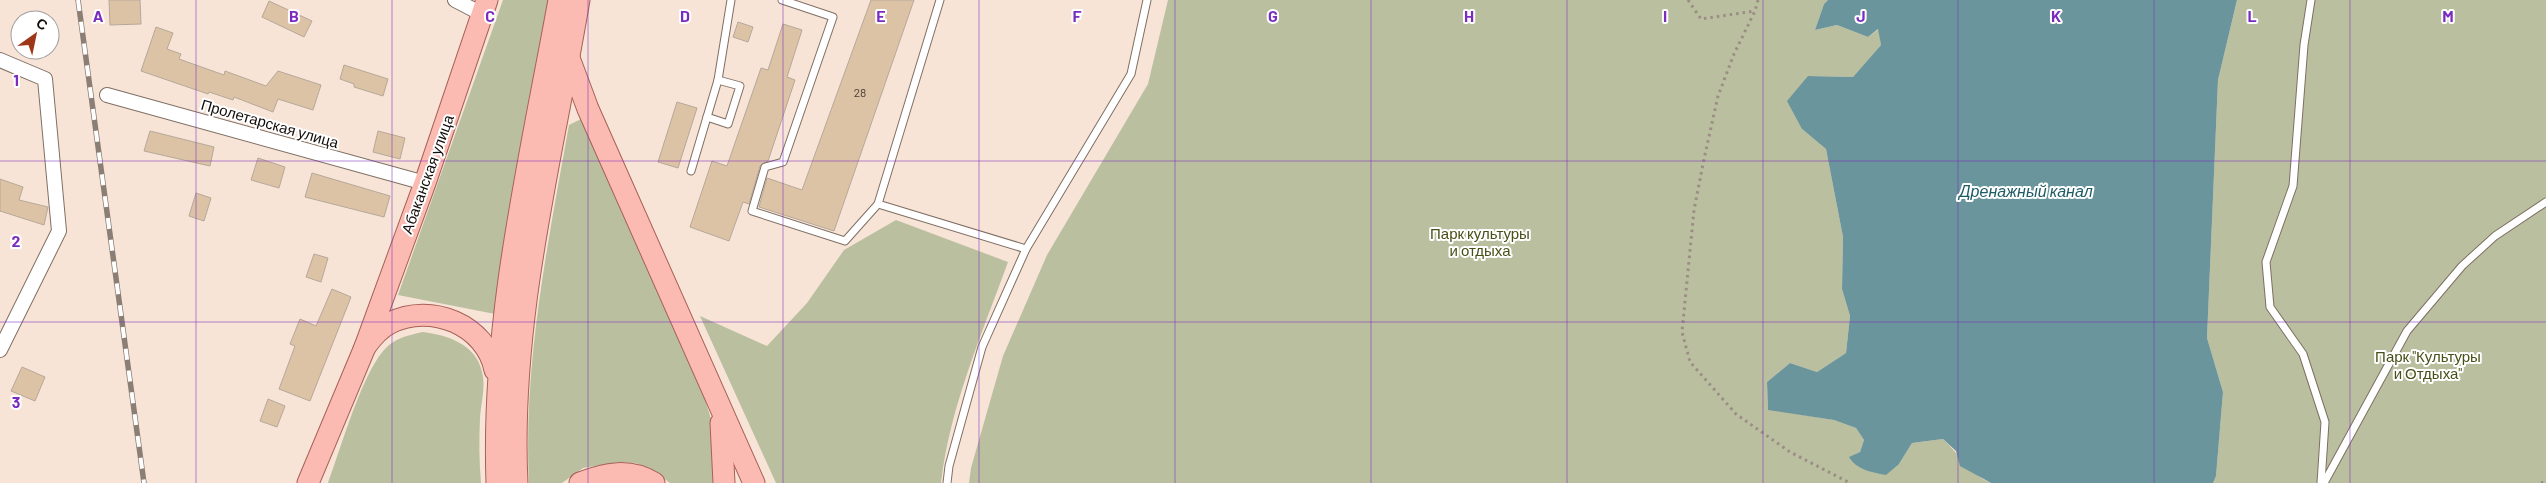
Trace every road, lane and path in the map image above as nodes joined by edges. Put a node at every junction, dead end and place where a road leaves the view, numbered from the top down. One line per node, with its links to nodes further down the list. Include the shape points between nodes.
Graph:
1 (455, 0): 11 (street)
2 (559, 0): 25 (main road, via 514,245 502,328)
3 (579, 0): 13 (main road)
4 (731, 0): 15 (lane)
5 (782, 0): 21 (lane, via 833,16 783,162 765,168 752,211 845,241)
6 (940, 0): 21 (lane)
7 (1147, 0): 22 (lane, via 1130,74)
8 (1688, 0): 12 (path, via 1701,18)
9 (1758, 0): 12 (path)
10 (2311, 0): 37 (lane, via 2304,45 2293,186 2266,262 2270,307 2303,354 2325,422)
11 (485, 7): 19 (main road, Абаканская улица)
12 (1756, 11): 36 (path, via 1734,54 1718,96 1694,210 1682,332 1690,362 1736,414 1790,452)
13 (569, 58): 26 (main road, via 588,109); 30 (main road, via 522,330)
14 (0, 60): 24 (street, via 45,79 58,231)
15 (718, 80): 17 (lane); 17 (lane, via 740,86 728,124)
16 (107, 95): 19 (street, Пролетарская улица)
17 (707, 117): 18 (lane)
18 (691, 171)
19 (425, 183): 23 (main road, Абаканская улица)
20 (2546, 202): 37 (lane, via 2495,236 2462,266 2407,331)
21 (878, 204): 22 (lane)
22 (1026, 248): 35 (lane, via 982,348)
23 (365, 346): 25 (main road, via 390,323 415,316 440,317 464,326 485,344); 28 (main road, Абаканская улица)
24 (0, 350)
25 (498, 386): 29 (main road)
26 (711, 388): 33 (main road, via 722,428); 34 (main road)
27 (2546, 481): 38 (path)
28 (308, 483)
29 (497, 483)
30 (517, 483)
31 (580, 483): 32 (main road, via 603,475 628,473)
32 (654, 483)
33 (724, 483)
34 (754, 483)
35 (947, 483)
36 (1850, 483)
37 (2322, 483)
38 (2541, 483)

